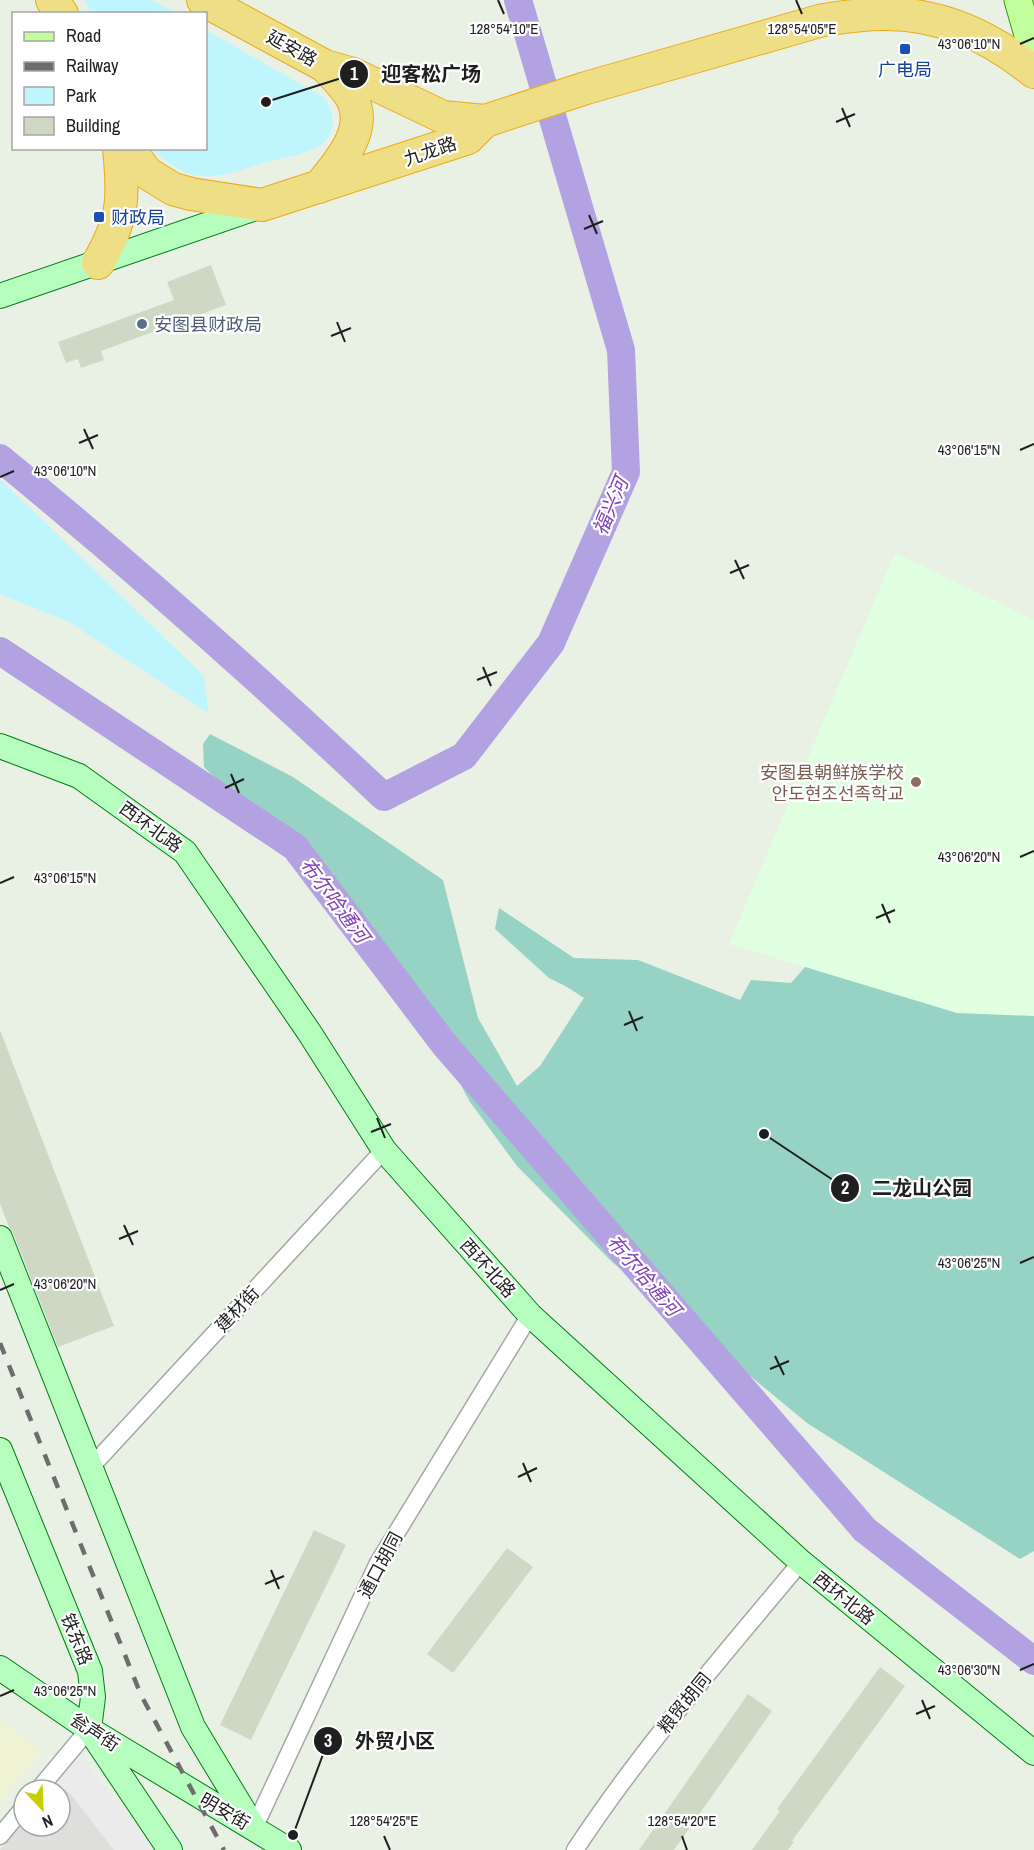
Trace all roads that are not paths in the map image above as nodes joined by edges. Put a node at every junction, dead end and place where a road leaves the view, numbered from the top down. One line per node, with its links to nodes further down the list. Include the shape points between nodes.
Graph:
1 (52, 0): 5 (highway)
2 (203, 0): 8 (highway, 延安路)
3 (854, 0): 6 (main road, 九龙路)
4 (1018, 0): 7 (main road)
5 (61, 12)
6 (823, 20): 9 (highway, via 884,14 921,17 987,39); 10 (highway, 九龙路)
7 (1034, 56)
8 (325, 66): 10 (highway, 延安路, via 353,74 443,117); 13 (highway, via 350,95 356,124 350,146)
9 (1034, 72)
10 (485, 121): 13 (highway, 九龙路, via 468,138)
11 (119, 150): 15 (highway, via 121,214)
12 (130, 150): 14 (highway, via 147,173 173,189)
13 (320, 187): 14 (highway, 九龙路)
14 (262, 205): 15 (street, 九龙路)
15 (98, 263): 16 (street, 九龙路)
16 (0, 296)
17 (0, 746): 18 (street, 西环北路, via 79,776 186,852)
18 (384, 1150): 20 (street, 西环北路); 22 (street, 建材街)
19 (0, 1238): 22 (street)
20 (530, 1315): 23 (street, 西环北路); 30 (street, 通口胡同, via 378,1563)
21 (0, 1450): 25 (street, 铁东路, via 90,1671 93,1697)
22 (90, 1468): 30 (street, via 193,1727)
23 (801, 1562): 26 (street, 西环北路); 34 (street, 粮贸胡同, via 667,1724)
24 (0, 1668): 25 (street, 瓮声街)
25 (89, 1729): 27 (street); 28 (street, 瓮声街); 32 (street)
26 (1034, 1753)
27 (48, 1778)
28 (191, 1791): 30 (street, 明安街)
29 (12, 1822): 31 (street)
30 (254, 1828): 33 (street, 明安街)
31 (0, 1836)
32 (170, 1850)
33 (289, 1850)
34 (575, 1850)

